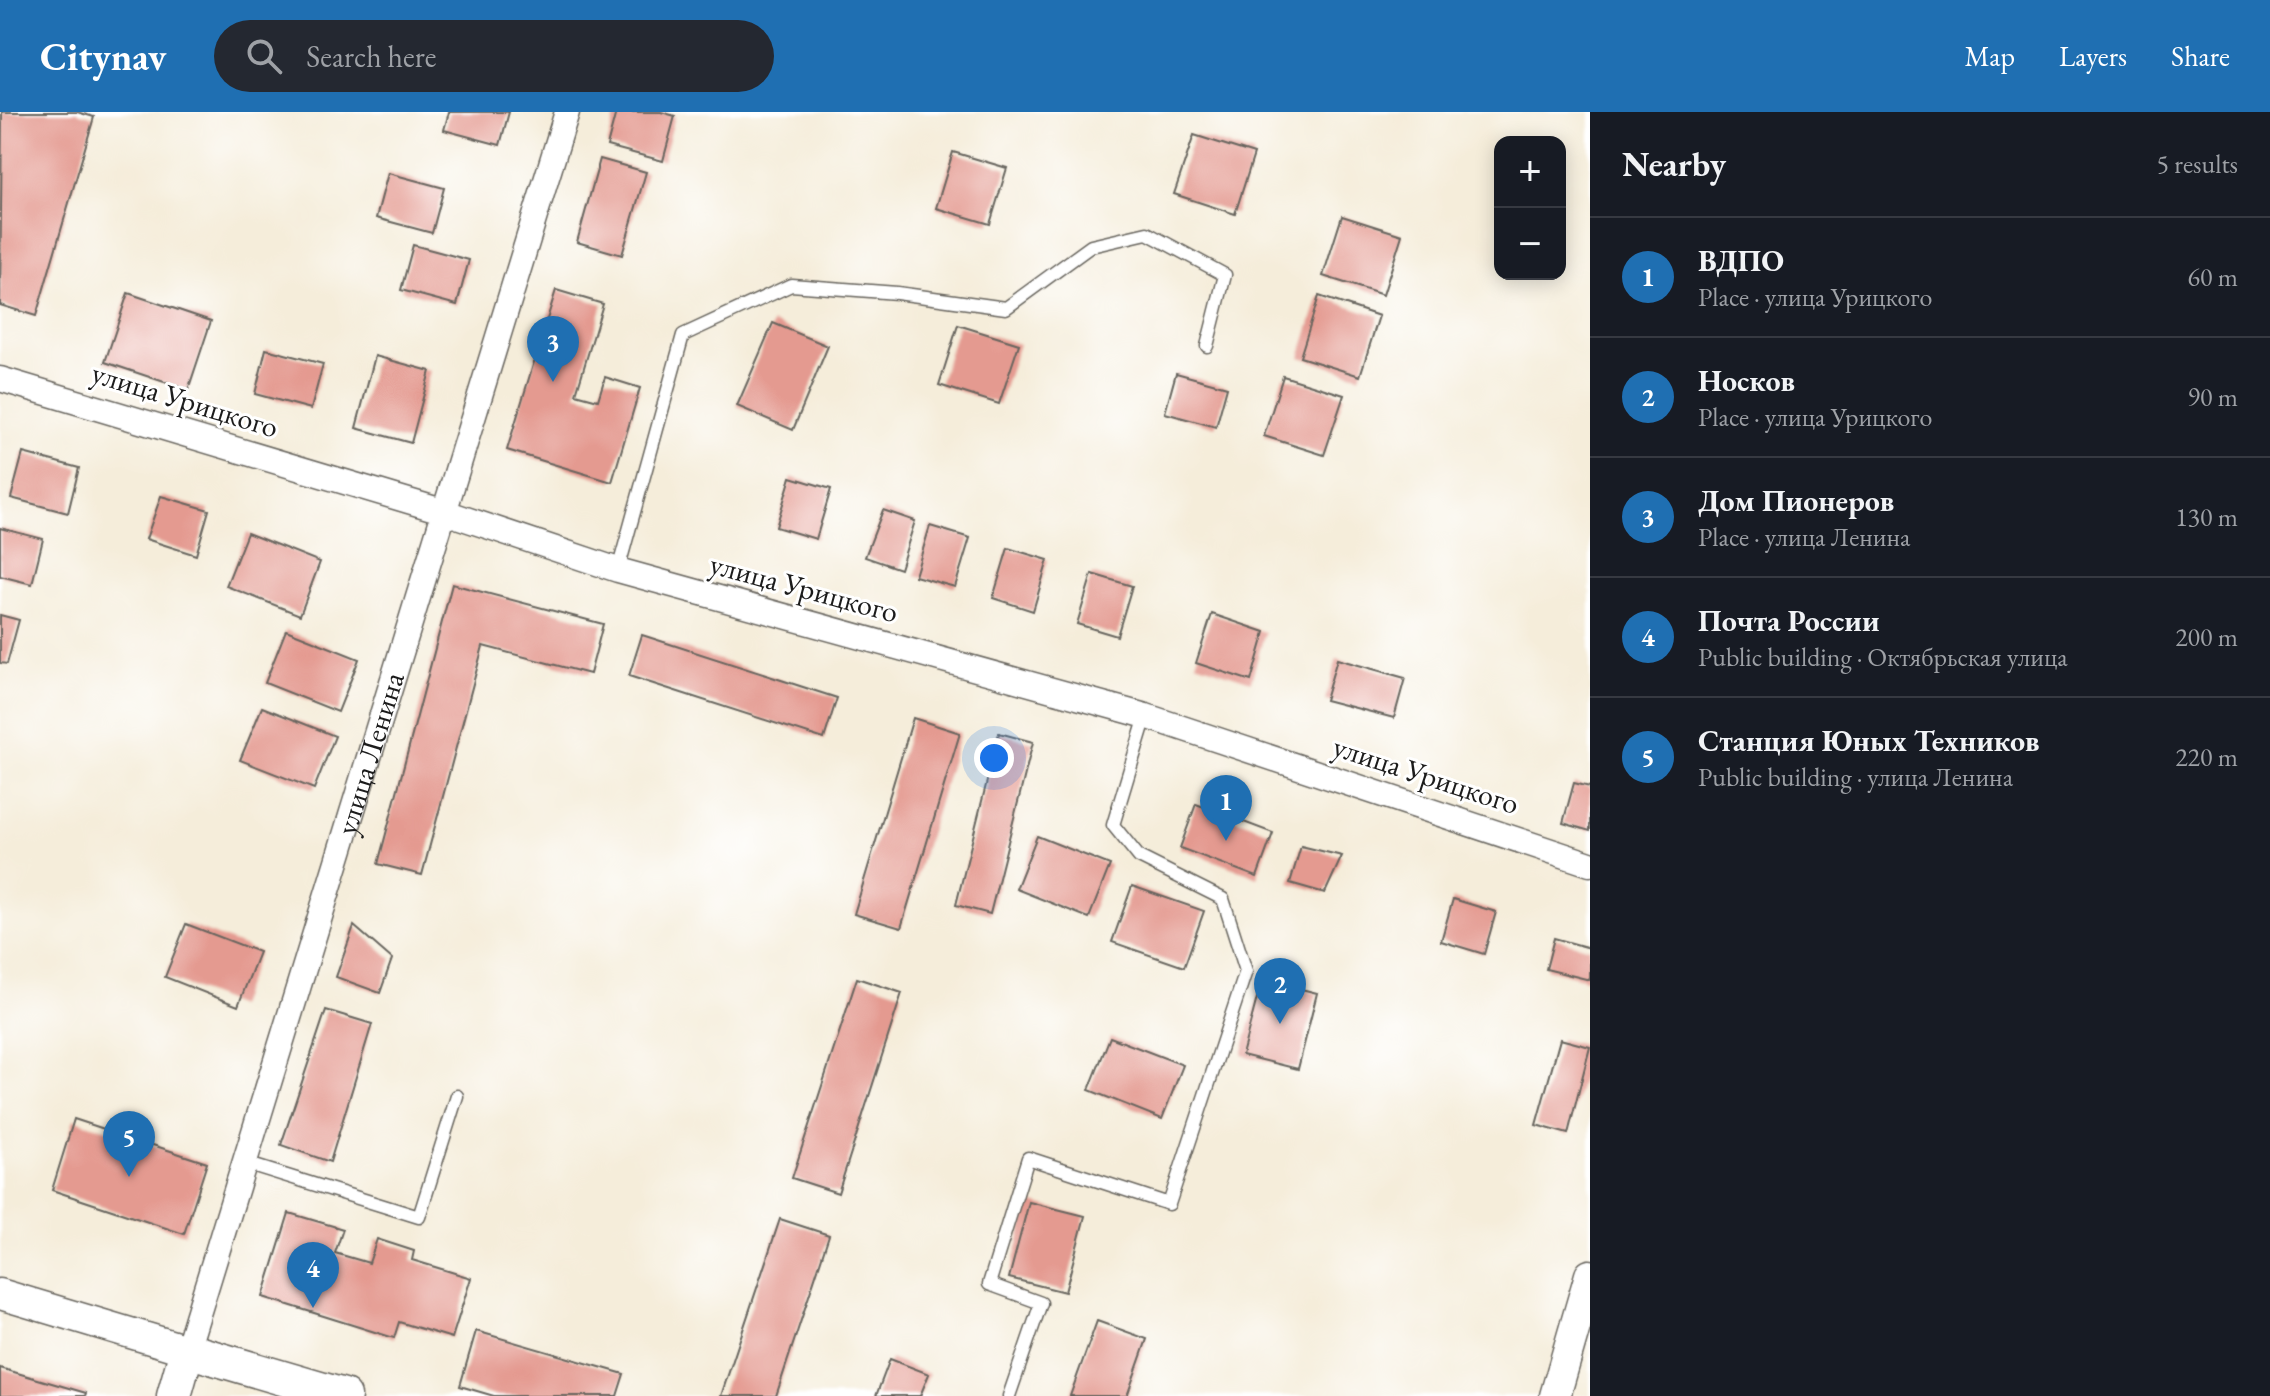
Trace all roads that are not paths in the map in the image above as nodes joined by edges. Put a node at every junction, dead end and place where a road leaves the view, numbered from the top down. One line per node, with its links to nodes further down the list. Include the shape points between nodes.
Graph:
1 (567, 112): 4 (street, улица Ленина)
2 (1207, 346): 5 (lane, via 1225,275 1147,233 1091,246 1006,308 791,285 683,335)
3 (0, 379): 4 (street, улица Урицкого)
4 (442, 511): 5 (street, улица Урицкого); 9 (street, улица Ленина)
5 (618, 570): 6 (street, улица Урицкого)
6 (1146, 716): 7 (street, улица Урицкого); 15 (lane, via 1113,825 1139,857 1223,899 1246,971 1169,1204 1028,1158 989,1284 1041,1303)
7 (1590, 864)
8 (457, 1096): 9 (lane, via 419,1217)
9 (245, 1163): 12 (street, улица Ленина)
10 (1590, 1275): 16 (street)
11 (0, 1294): 12 (street)
12 (187, 1350): 13 (main road, улица Ленина); 14 (main road)
13 (174, 1396)
14 (344, 1396)
15 (1009, 1396)
16 (1555, 1396)

